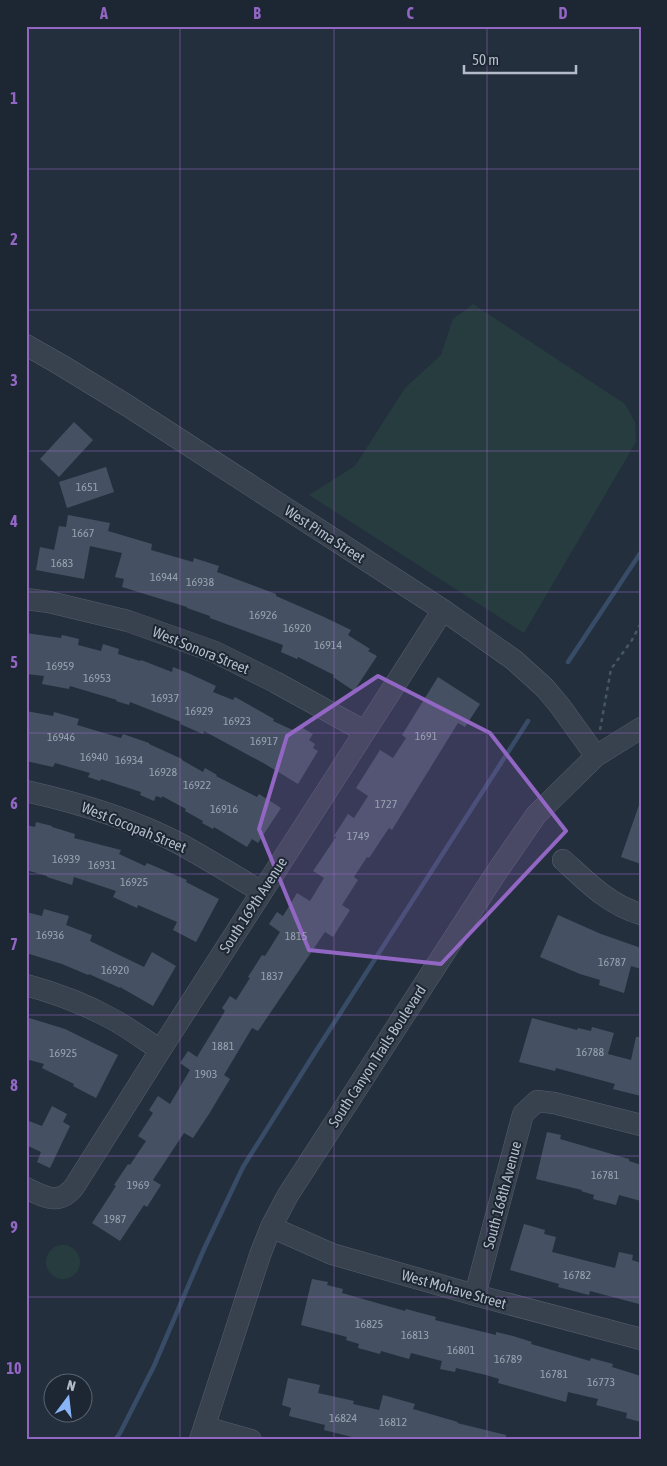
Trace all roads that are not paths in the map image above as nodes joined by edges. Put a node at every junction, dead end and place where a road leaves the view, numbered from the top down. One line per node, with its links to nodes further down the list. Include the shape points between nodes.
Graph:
1 (26, 345): 3 (street, West Pima Street, via 128,406)
2 (26, 599): 5 (street, West Sonora Street, via 128,621 215,652)
3 (443, 610): 5 (street, South 169th Avenue); 6 (street, West Pima Street, via 534,678 560,706)
4 (641, 728): 6 (street, South Canyon Trails Boulevard)
5 (364, 731): 9 (street, South 169th Avenue)
6 (596, 756): 15 (street, South Canyon Trails Boulevard, via 536,815 288,1195)
7 (26, 791): 9 (street, West Cocopah Street, via 105,812 153,831)
8 (563, 860): 10 (street, via 593,888 627,910)
9 (262, 892): 12 (street, South 169th Avenue)
10 (641, 914)
11 (26, 985): 12 (street, via 98,1012)
12 (160, 1050): 14 (street, South 169th Avenue, via 70,1192 61,1198 52,1198)
13 (641, 1125): 16 (street, South 168th Avenue, via 537,1101 523,1114)
14 (26, 1188)
15 (271, 1227): 16 (street, West Mohave Street, via 332,1254); 18 (street, South Canyon Trails Boulevard)
16 (476, 1295): 17 (street, West Mohave Street)
17 (641, 1339)
18 (202, 1433): 19 (street)
19 (251, 1440)

